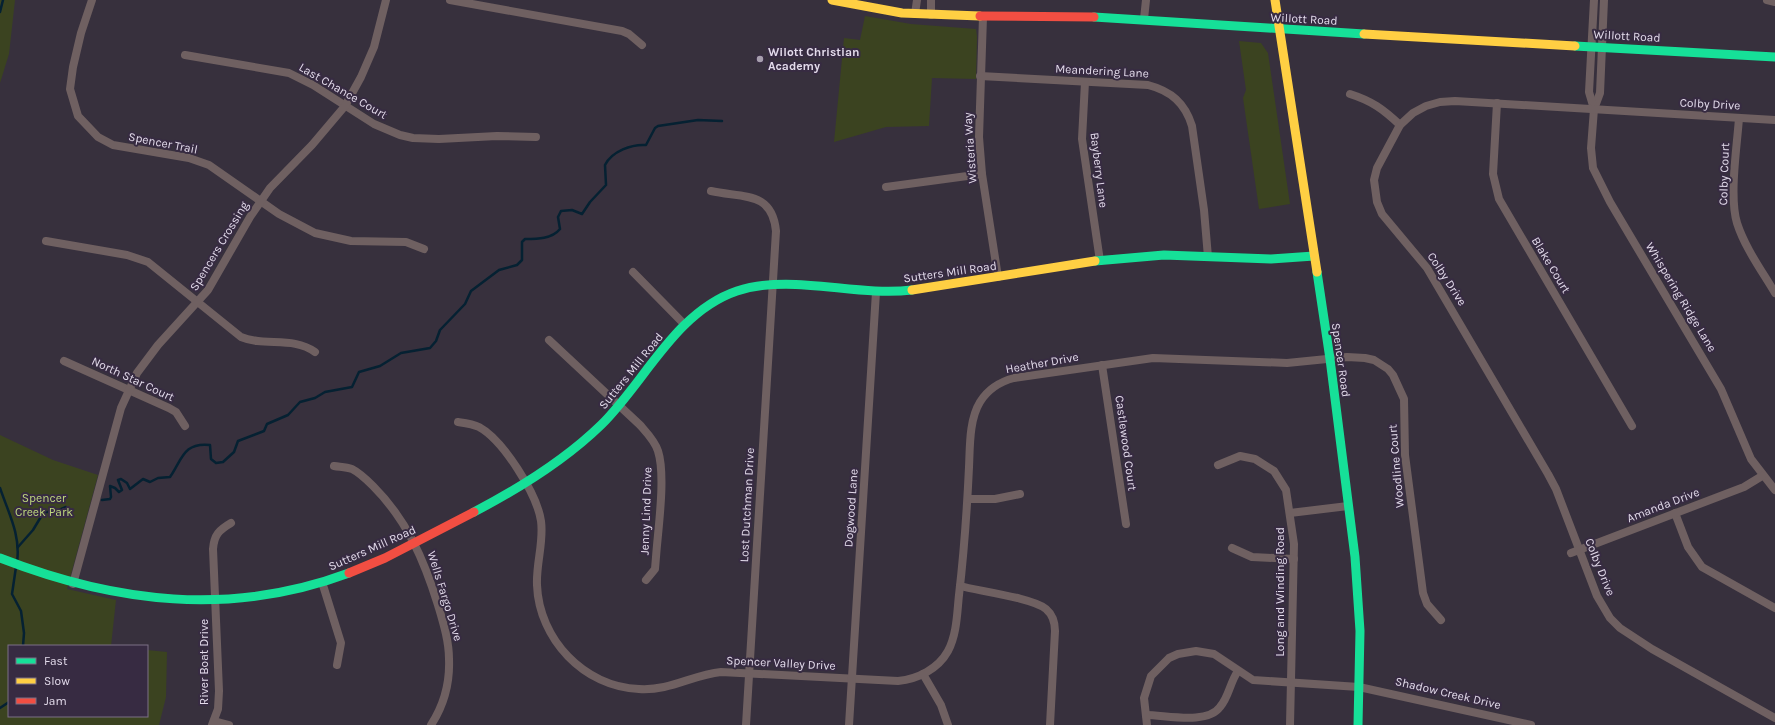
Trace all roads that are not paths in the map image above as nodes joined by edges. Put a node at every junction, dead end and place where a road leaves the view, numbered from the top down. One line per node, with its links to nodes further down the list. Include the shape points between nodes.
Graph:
1 (92, 0): 37 (street, Spencer Trail, via 81,33 70,90 74,107 84,124 98,137 113,145 189,158 209,165)
2 (386, 0): 27 (street, Spencers Crossing, via 374,47)
3 (450, 0): 18 (street, via 622,31)
4 (832, 0): 13 (main road, Willott Road)
5 (917, 0): 13 (street)
6 (931, 0): 14 (street)
7 (1146, 0): 16 (street)
8 (1275, 0): 17 (main road, Spencer Road)
9 (1594, 0): 19 (street, Whispering Ridge Lane)
10 (1604, 0): 20 (street, Whispering Ridge Lane)
11 (1767, 0): 12 (street)
12 (1775, 2)
13 (915, 14): 14 (main road, Willott Road)
14 (931, 16): 15 (main road, Willott Road)
15 (983, 17): 16 (main road, Willott Road); 23 (street, Wisteria Way)
16 (1144, 19): 17 (main road, Willott Road)
17 (1280, 29): 19 (main road, Willott Road); 41 (main road, Spencer Road)
18 (642, 45)
19 (1591, 46): 20 (main road, Willott Road); 28 (street, Whispering Ridge Lane, via 1589,92)
20 (1602, 47): 22 (main road, Willott Road); 28 (street, Whispering Ridge Lane, via 1600,93)
21 (185, 55): 27 (street, Last Chance Court, via 289,73)
22 (1775, 57)
23 (980, 76): 24 (street, Meandering Lane); 33 (street, Wisteria Way, via 979,137)
24 (1084, 82): 42 (street, Meandering Lane, via 1148,85 1168,92 1183,106 1195,143); 43 (street, Bayberry Lane, via 1082,139)
25 (1350, 94): 31 (street, via 1369,100)
26 (1497, 103): 28 (street, Colby Drive); 31 (street, Colby Drive, via 1440,102 1413,113); 60 (street, Blake Court, via 1493,174 1499,199)
27 (345, 106): 32 (street, Last Chance Court, via 384,128 413,138); 37 (street, Spencers Crossing, via 312,146 282,174)
28 (1594, 109): 29 (street, Colby Drive); 63 (street, Whispering Ridge Lane, via 1591,148 1593,168 1721,389 1751,459)
29 (1739, 118): 30 (street, Colby Drive); 48 (street, Colby Court, via 1734,186 1736,221 1745,242)
30 (1775, 120)
31 (1400, 125): 75 (street, Colby Drive, via 1377,168 1374,180 1376,202 1382,214 1427,268 1544,467 1556,489)
32 (536, 137)
33 (982, 174): 34 (street); 45 (street, Wisteria Way)
34 (886, 187)
35 (711, 191): 38 (street, via 747,196)
36 (773, 198): 38 (street)
37 (260, 201): 40 (street, Spencer Trail, via 293,223 328,237 364,242 406,242); 49 (street, Spencers Crossing, via 218,276)
38 (766, 204): 46 (street, Lost Dutchman Drive, via 775,227)
39 (46, 241): 49 (street, via 139,258 156,268)
40 (424, 249)
41 (1314, 256): 42 (main road, Sutters Mill Road, via 1288,260); 53 (main road, Spencer Road)
42 (1208, 257): 43 (main road, Sutters Mill Road, via 1145,256)
43 (1100, 261): 45 (main road, Sutters Mill Road)
44 (633, 272): 50 (street)
45 (998, 277): 47 (main road, Sutters Mill Road)
46 (772, 286): 47 (main road, Sutters Mill Road, via 795,285); 50 (main road, Sutters Mill Road, via 747,289 728,295 698,313); 88 (street, Lost Dutchman Drive)
47 (876, 292): 90 (street, Dogwood Lane)
48 (1775, 293)
49 (198, 302): 52 (street, via 233,332 248,340 298,344); 56 (street, Spencers Crossing, via 146,360)
50 (685, 325): 57 (main road, Sutters Mill Road)
51 (549, 340): 57 (street, Jenny Lind Drive)
52 (315, 352)
53 (1330, 359): 55 (street, Heather Drive, via 1287,363 1171,358); 68 (main road, Spencer Road); 85 (street, Woodline Court, via 1356,357 1374,360 1388,369 1402,391 1405,455 1423,594 1427,604)
54 (64, 361): 56 (street, North Star Court)
55 (1102, 365): 67 (street, Heather Drive, via 1014,378 993,387 979,403 972,425); 72 (street, Castlewood Court)
56 (129, 389): 59 (street, North Star Court, via 176,412); 81 (street, Spencers Crossing, via 116,427)
57 (620, 406): 64 (main road, Sutters Mill Road, via 566,456); 79 (street, Jenny Lind Drive, via 648,433 658,450 660,462 656,563 651,576)
58 (458, 422): 64 (street, Spencer Valley Drive, via 478,427 486,432 506,454)
59 (185, 426)
60 (1632, 426)
61 (1218, 465): 69 (street, Long and Winding Road, via 1245,456 1265,464 1282,480)
62 (334, 466): 73 (street, Wells Fargo Drive, via 353,470 366,479 394,509)
63 (1762, 476): 65 (street, Whispering Ridge Lane); 70 (street, Amanda Drive, via 1744,487)
64 (527, 484): 73 (main road, Sutters Mill Road); 88 (street, Spencer Valley Drive, via 535,499 541,522 537,584 539,605 550,632 574,664 610,684 638,689 664,688 710,673)
65 (1775, 490)
66 (1020, 494): 67 (street, via 995,499)
67 (968, 499): 82 (street, Heather Drive)
68 (1348, 506): 69 (street); 92 (main road, Spencer Road, via 1359,609)
69 (1290, 513): 78 (street, Long and Winding Road)
70 (1675, 513): 75 (street, Amanda Drive); 84 (street, via 1688,547 1702,567)
71 (231, 523): 83 (street, River Boat Drive, via 215,535)
72 (1126, 524)
73 (415, 543): 80 (main road, Sutters Mill Road); 97 (street, Wells Fargo Drive, via 426,568 439,611 449,659 447,690 438,715)
74 (1232, 548): 78 (street, via 1252,557)
75 (1580, 550): 76 (street, Amanda Drive); 94 (street, Colby Drive, via 1597,596 1610,618 1620,628 1652,649)
76 (1571, 553)
77 (1, 558): 81 (main road, Sutters Mill Road, via 31,571)
78 (1294, 559): 91 (street, Long and Winding Road)
79 (646, 580)
80 (322, 582): 83 (main road, Sutters Mill Road, via 280,592); 86 (street, via 341,643)
81 (73, 584): 83 (main road, Sutters Mill Road, via 144,598)
82 (960, 586): 89 (street, Heather Drive, via 951,645 941,661); 101 (street, via 1039,604 1051,615 1055,631)
83 (216, 599): 95 (street, River Boat Drive, via 219,691)
84 (1775, 608)
85 (1441, 620)
86 (337, 665)
87 (1238, 671): 91 (street, Shadow Creek Drive, via 1253,680); 93 (street, via 1221,707 1210,715 1198,718); 93 (street, via 1214,654 1196,651 1178,654 1163,662 1151,676 1144,698)
88 (749, 673): 90 (street, Spencer Valley Drive); 98 (street, Lost Dutchman Drive)
89 (923, 674): 90 (street, Spencer Valley Drive, via 898,681); 100 (street, via 941,705)
90 (852, 679): 99 (street, Dogwood Lane)
91 (1291, 683): 92 (street, Shadow Creek Drive); 103 (street, Long and Winding Road)
92 (1359, 687): 104 (main road, Spencer Road); 105 (street, Shadow Creek Drive)
93 (1146, 715): 102 (street)
94 (1775, 718)
95 (213, 723): 96 (street)
96 (228, 725)
97 (431, 725)
98 (746, 725)
99 (849, 725)
100 (948, 725)
101 (1050, 725)
102 (1147, 725)
103 (1290, 725)
104 (1358, 725)
105 (1531, 725)

